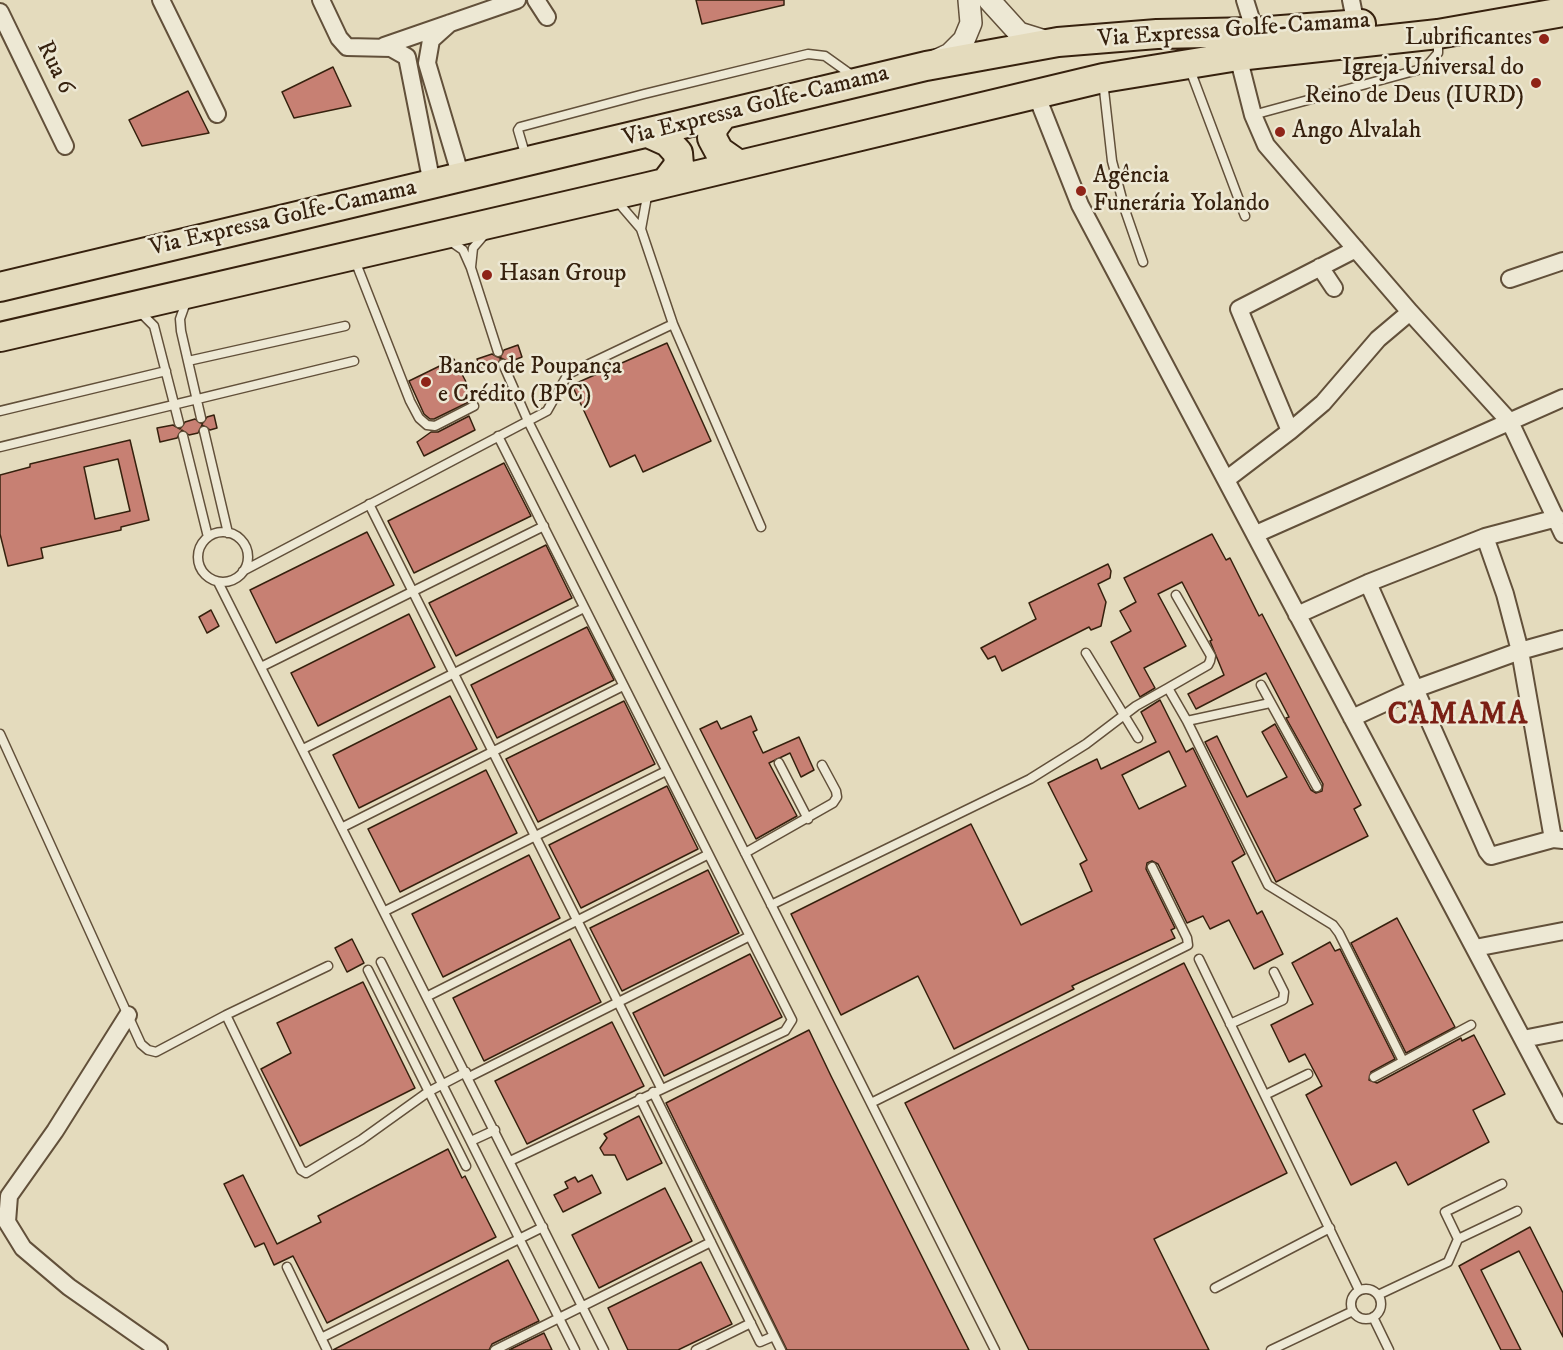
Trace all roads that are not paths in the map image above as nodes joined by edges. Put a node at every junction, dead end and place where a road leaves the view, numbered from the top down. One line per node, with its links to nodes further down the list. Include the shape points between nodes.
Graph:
1 (161, 0): 24 (street)
2 (321, 0): 17 (street, via 347,47)
3 (517, 0): 13 (street)
4 (536, 0): 12 (street)
5 (969, 0): 20 (street, via 971,23 964,39 950,54)
6 (989, 0): 16 (street, via 1019,33)
7 (1245, 0): 14 (street)
8 (1523, 0): 10 (highway, Via Expressa Golfe-Camama, via 1465,12)
9 (0, 12): 28 (street, Rua 6)
10 (1354, 12): 14 (highway, Via Expressa Golfe-Camama)
11 (1563, 12): 15 (highway)
12 (547, 18)
13 (450, 23): 17 (street); 31 (street, via 431,40 428,63)
14 (1256, 32): 16 (highway, Via Expressa Golfe-Camama)
15 (1438, 34): 18 (highway); 26 (lane, via 1438,53 1425,68)
16 (1058, 42): 20 (highway, Via Expressa Golfe-Camama)
17 (380, 48): 32 (street, via 400,50 407,57)
18 (1238, 56): 19 (highway); 26 (street)
19 (1188, 64): 21 (highway); 35 (lane)
20 (926, 66): 22 (highway, Via Expressa Golfe-Camama)
21 (1103, 78): 23 (highway); 42 (lane, via 1112,161)
22 (861, 82): 25 (highway, Via Expressa Golfe-Camama); 29 (lane, via 825,56 808,54 524,125 518,130)
23 (1036, 94): 30 (highway); 73 (street, via 1080,205)
24 (217, 114)
25 (722, 116): 27 (highway, Via Expressa Golfe-Camama); 30 (highway, via 713,128 712,138 719,151)
26 (1254, 116): 39 (street, via 1266,145)
27 (648, 133): 29 (highway, Via Expressa Golfe-Camama); 33 (highway, via 668,142 678,153 679,165)
28 (65, 146)
29 (526, 161): 31 (highway, Via Expressa Golfe-Camama)
30 (739, 165): 33 (highway)
31 (461, 177): 32 (highway, Via Expressa Golfe-Camama)
32 (432, 184): 47 (highway, Via Expressa Golfe-Camama)
33 (657, 185): 34 (highway); 37 (lane)
34 (611, 194): 36 (highway); 37 (lane)
35 (1245, 216)
36 (509, 217): 38 (highway); 44 (lane, via 473,248)
37 (641, 229): 51 (lane)
38 (426, 238): 40 (highway); 44 (lane, via 454,243 463,250)
39 (1356, 249): 43 (street); 49 (street)
40 (352, 255): 46 (highway); 62 (lane, via 419,418 435,426)
41 (1563, 261): 45 (street)
42 (1143, 262)
43 (1320, 267): 48 (street); 69 (street, via 1239,309)
44 (471, 268): 54 (lane)
45 (1510, 279)
46 (227, 284): 50 (highway); 56 (lane, via 187,299 182,309 181,331)
47 (0, 287)
48 (1334, 288)
49 (1410, 312): 66 (street); 69 (street, via 1378,339 1323,403)
50 (97, 315): 53 (highway); 58 (lane, via 138,311 145,315 154,326)
51 (673, 324): 65 (lane, via 568,374 551,407); 77 (lane)
52 (345, 326): 56 (lane)
53 (0, 337)
54 (498, 352)
55 (354, 361): 60 (lane)
56 (188, 362): 60 (lane)
57 (503, 364): 65 (lane)
58 (166, 371): 61 (lane); 63 (lane)
59 (1563, 398): 66 (street)
60 (196, 399): 61 (lane); 64 (lane)
61 (174, 404): 67 (lane); 72 (lane)
62 (474, 406)
63 (0, 411)
64 (201, 418)
65 (528, 421): 71 (lane); 115 (lane)
66 (1510, 422): 75 (street); 79 (street)
67 (179, 423)
68 (204, 431): 78 (lane)
69 (1290, 432): 73 (street)
70 (183, 436): 81 (lane)
71 (498, 436): 74 (lane); 76 (lane)
72 (0, 447)
73 (1227, 479): 79 (street)
74 (369, 504): 83 (lane); 86 (lane)
75 (1557, 518): 80 (street); 82 (street)
76 (544, 526): 86 (lane); 88 (lane)
77 (761, 527)
78 (228, 533): 81 (lane); 83 (lane, via 238,538 247,551)
79 (1256, 534): 89 (street)
80 (1563, 534)
81 (208, 537): 84 (lane, via 198,559 204,574)
82 (1485, 537): 85 (street); 91 (street)
83 (243, 571): 84 (lane, via 235,579)
84 (218, 582): 93 (lane)
85 (1368, 583): 89 (street); 98 (street)
86 (413, 591): 93 (lane); 94 (lane)
87 (1176, 595): 97 (lane, via 1211,656 1208,665)
88 (584, 608): 94 (lane); 96 (lane)
89 (1297, 615): 101 (street)
90 (1563, 639): 91 (street)
91 (1520, 651): 98 (street); 114 (street)
92 (1086, 653): 100 (lane)
93 (261, 667): 105 (lane)
94 (454, 674): 105 (lane); 106 (lane)
95 (1261, 685): 99 (lane)
96 (623, 686): 106 (lane); 109 (lane)
97 (1168, 688): 100 (lane); 102 (lane)
98 (1415, 688): 101 (street); 114 (street, via 1486,851 1491,856)
99 (1270, 703): 102 (lane); 110 (lane)
100 (1124, 715): 104 (lane); 118 (lane, via 1030,779)
101 (1352, 718): 123 (street)
102 (1187, 721): 137 (lane, via 1268,885 1333,925)
103 (0, 734): 131 (lane)
104 (1138, 738)
105 (303, 749): 112 (lane)
106 (493, 752): 112 (lane); 113 (lane)
107 (780, 763): 111 (lane)
108 (822, 765): 111 (lane, via 837,797)
109 (666, 771): 113 (lane); 116 (lane)
110 (1317, 787)
111 (808, 819): 115 (lane)
112 (343, 827): 119 (lane)
113 (535, 836): 119 (lane); 120 (lane)
114 (1558, 840)
115 (745, 853): 118 (lane)
116 (707, 855): 120 (lane); 122 (lane)
117 (1152, 867): 146 (lane, via 1188,945)
118 (771, 905): 146 (lane)
119 (385, 911): 129 (lane)
120 (577, 920): 129 (lane); 130 (lane)
121 (1563, 931): 123 (street)
122 (748, 937): 130 (lane); 142 (lane, via 792,1024 785,1031)
123 (1475, 948): 136 (street)
124 (1199, 959): 133 (lane)
125 (381, 962): 141 (lane)
126 (327, 966): 132 (lane)
127 (368, 970): 143 (lane)
128 (1274, 972): 133 (lane, via 1284,992 1283,1000)
129 (428, 996): 138 (lane)
130 (618, 1002): 138 (lane); 142 (lane)
131 (128, 1015): 132 (lane, via 141,1044 156,1052); 171 (street, via 9,1196 6,1222 23,1248 69,1287)
132 (226, 1015): 143 (lane, via 301,1170 306,1173)
133 (1230, 1024): 144 (lane)
134 (1471, 1024): 137 (lane)
135 (1563, 1031): 136 (street)
136 (1523, 1039): 147 (street)
137 (1403, 1061): 140 (lane)
138 (467, 1074): 141 (lane); 148 (lane)
139 (1308, 1074): 144 (lane)
140 (1374, 1077)
141 (443, 1083): 143 (lane); 149 (lane)
142 (657, 1090): 145 (lane); 168 (lane)
143 (428, 1092): 151 (lane)
144 (1265, 1095): 155 (lane)
145 (640, 1098): 150 (lane); 158 (lane)
146 (871, 1103): 178 (lane)
147 (1563, 1115)
148 (495, 1130): 149 (lane); 150 (lane)
149 (471, 1141): 156 (lane)
150 (510, 1161): 154 (lane)
151 (466, 1166)
152 (1502, 1184): 157 (lane, via 1445,1212)
153 (1517, 1211): 157 (lane)
154 (543, 1227): 156 (lane); 163 (lane)
155 (1330, 1228): 160 (lane); 161 (lane)
156 (520, 1238): 166 (lane); 169 (lane)
157 (1458, 1239): 162 (lane, via 1448,1262)
158 (711, 1242): 163 (lane); 167 (lane)
159 (287, 1267): 169 (lane)
160 (1215, 1288)
161 (1359, 1290): 162 (lane, via 1371,1290); 164 (lane, via 1352,1298)
162 (1378, 1295): 165 (lane, via 1380,1309)
163 (582, 1306): 166 (lane); 175 (lane)
164 (1353, 1311): 165 (lane, via 1363,1318); 170 (lane)
165 (1373, 1317): 180 (lane)
166 (559, 1318): 173 (lane); 174 (lane)
167 (751, 1323): 168 (lane, via 761,1343); 176 (lane)
168 (774, 1336): 177 (lane)
169 (321, 1338): 172 (lane)
170 (1288, 1346): 179 (lane)
171 (159, 1350)
172 (327, 1350)
173 (495, 1350)
174 (575, 1350)
175 (604, 1350)
176 (696, 1350)
177 (781, 1350)
178 (995, 1350)
179 (1271, 1350)
180 (1389, 1350)

